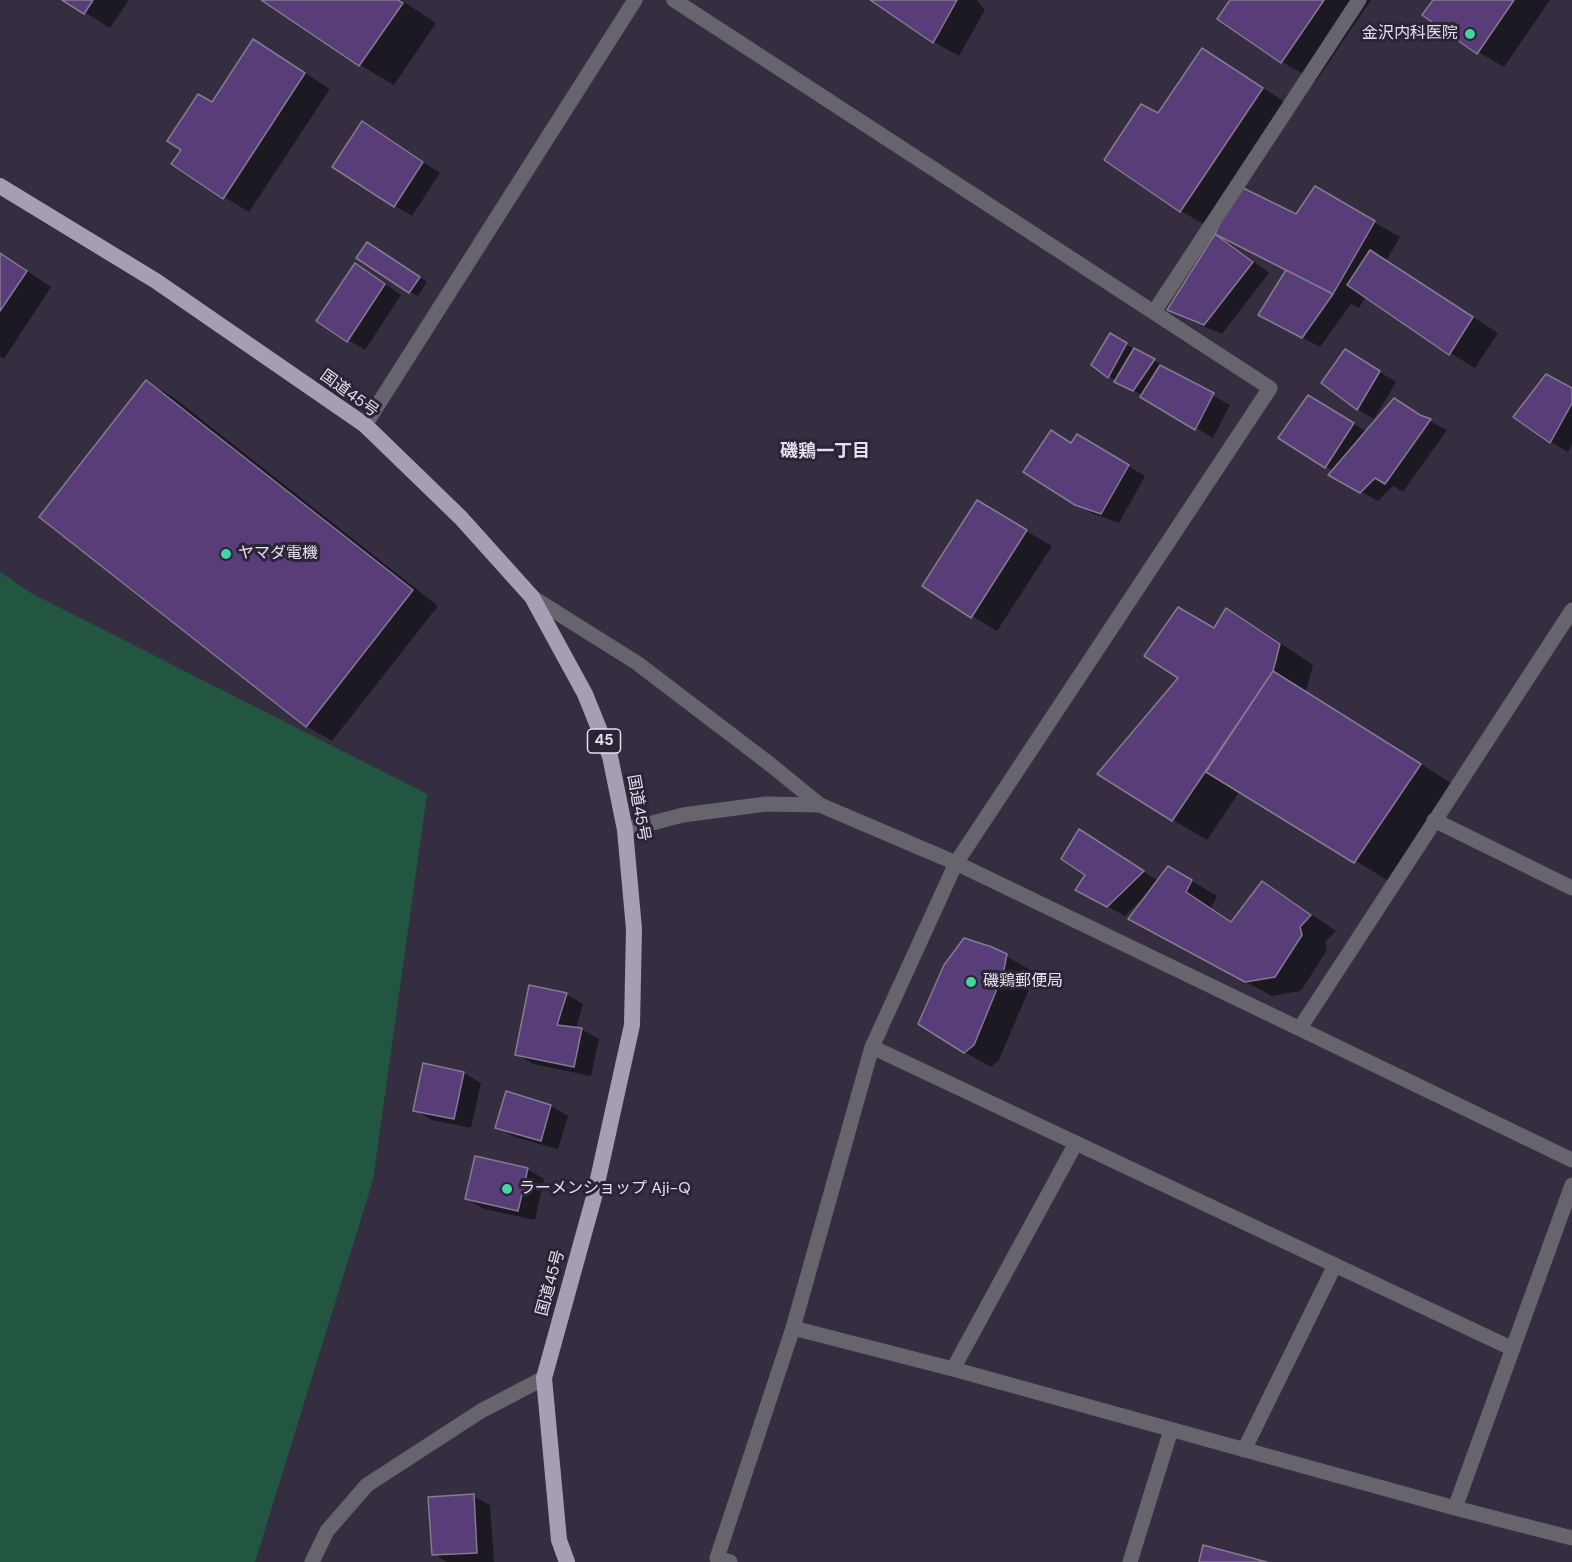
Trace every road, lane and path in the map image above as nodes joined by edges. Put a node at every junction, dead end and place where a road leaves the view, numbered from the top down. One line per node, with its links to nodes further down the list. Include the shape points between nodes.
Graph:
1 (635, 0): 6 (street)
2 (674, 0): 5 (street)
3 (1359, 0): 5 (street)
4 (0, 186): 6 (highway, 国道45号 / 45, via 156,281)
5 (1154, 312): 12 (street, via 1270,388)
6 (365, 425): 7 (highway, 国道45号 / 45, via 461,518)
7 (532, 597): 9 (street, via 637,663); 11 (highway, 国道45号 / 45, via 585,694 610,756)
8 (1572, 610): 10 (street)
9 (820, 805): 11 (street, via 766,804 683,815); 12 (street)
10 (1434, 820): 13 (street); 14 (street)
11 (626, 830): 23 (highway, 国道45号 / 45, via 634,929 632,1024 594,1197)
12 (956, 864): 14 (street); 15 (street)
13 (1572, 888)
14 (1299, 1028): 17 (street)
15 (872, 1047): 16 (street); 20 (street)
16 (1076, 1143): 19 (street); 22 (street)
17 (1572, 1160)
18 (1572, 1185): 21 (street)
19 (1335, 1265): 21 (street); 25 (street)
20 (793, 1328): 22 (street); 30 (street, via 717,1558)
21 (1513, 1349): 26 (street)
22 (953, 1369): 24 (street)
23 (544, 1378): 28 (street, via 481,1411 367,1485 327,1531); 29 (highway, 国道45号 / 45, via 559,1540)
24 (1171, 1430): 25 (street); 31 (street)
25 (1244, 1450): 26 (street)
26 (1455, 1508): 27 (street)
27 (1572, 1538)
28 (312, 1562)
29 (567, 1562)
30 (730, 1562)
31 (1130, 1562)

